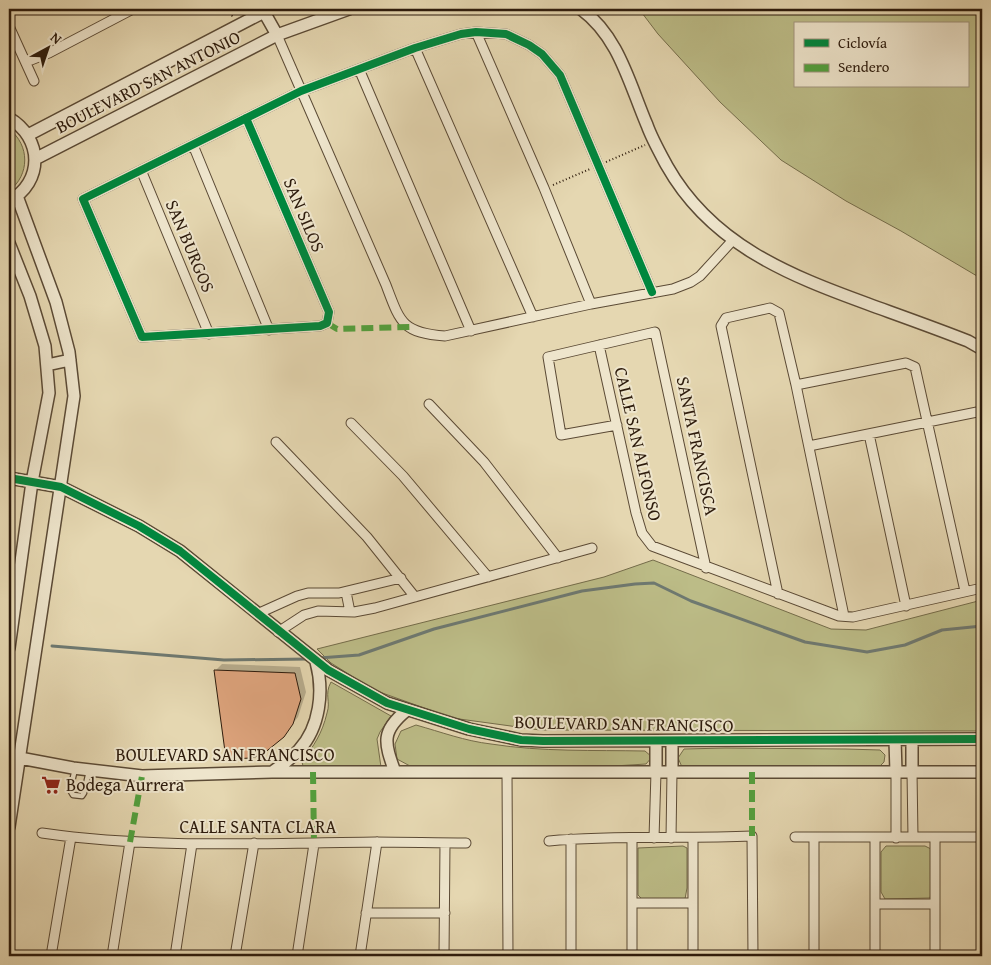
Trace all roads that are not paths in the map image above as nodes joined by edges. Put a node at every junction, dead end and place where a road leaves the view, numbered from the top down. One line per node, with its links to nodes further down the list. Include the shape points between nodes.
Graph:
1 (133, 9): 9 (street)
2 (350, 9): 7 (street, BOULEVARD SAN ANTONIO)
3 (580, 9): 20 (street, via 599,24 612,41 647,128 668,168 698,208)
4 (268, 10): 7 (street); 15 (street, BOULEVARD SAN ANTONIO)
5 (9, 26): 9 (street)
6 (476, 32): 8 (street); 22 (street, via 506,34 529,45 542,54 560,75); 23 (street)
7 (276, 36): 12 (street); 17 (street, BOULEVARD SAN ANTONIO)
8 (415, 48): 10 (street); 24 (street)
9 (26, 62): 11 (street)
10 (359, 69): 12 (street); 26 (street)
11 (34, 81)
12 (301, 91): 14 (street); 26 (street, via 403,323 428,335 445,336)
13 (9, 118): 15 (street)
14 (246, 118): 16 (street); 25 (street, SAN SILOS, via 329,312 327,323 320,326)
15 (28, 135): 17 (street)
16 (193, 145): 18 (street); 25 (street)
17 (35, 159): 19 (street, via 28,184)
18 (141, 170): 27 (street, SAN BURGOS); 27 (street, via 83,199 142,337)
19 (13, 199): 30 (street, via 56,302)
20 (733, 240): 22 (street, via 711,266 691,282); 29 (street, via 798,277)
21 (9, 243): 31 (street, via 30,296 45,346)
22 (652, 292): 23 (street)
23 (590, 304): 24 (street)
24 (533, 317): 26 (street)
25 (269, 330): 27 (street)
26 (471, 331)
27 (210, 334)
28 (599, 345): 37 (street, CALLE SAN ALFONSO); 37 (street, via 548,357 561,435); 46 (street, SANTA FRANCISCA, via 655,332)
29 (982, 349)
30 (70, 360): 31 (street); 43 (street, via 74,396)
31 (47, 365): 42 (street, via 49,393)
32 (796, 385): 35 (street, via 906,363 915,367); 40 (street); 52 (street, via 779,313 770,308 726,318 721,326)
33 (430, 404): 45 (street, via 484,462)
34 (982, 411): 35 (street)
35 (928, 421): 38 (street); 50 (street)
36 (351, 423): 47 (street, via 403,476)
37 (617, 425): 46 (street, CALLE SAN ALFONSO, via 642,533 652,546)
38 (869, 434): 40 (street); 54 (street)
39 (276, 442): 48 (street, via 367,537)
40 (809, 446): 57 (street)
41 (9, 478): 42 (street, BOULEVARD SAN FRANCISCO)
42 (32, 482): 43 (street, BOULEVARD SAN FRANCISCO); 59 (street)
43 (61, 487): 56 (street, BOULEVARD SAN FRANCISCO, via 139,526 180,551); 67 (street)
44 (592, 548): 45 (street)
45 (558, 558): 47 (street)
46 (706, 568): 52 (street)
47 (488, 577): 53 (street)
48 (401, 578): 51 (street); 53 (street)
49 (982, 588): 50 (street)
50 (965, 591): 54 (street)
51 (346, 592): 55 (street); 56 (street, via 308,593)
52 (778, 594): 57 (street)
53 (415, 597): 55 (street)
54 (906, 606): 57 (street)
55 (350, 612): 58 (street, via 318,611)
56 (257, 614): 58 (street, BOULEVARD SAN FRANCISCO)
57 (844, 616)
58 (278, 632): 60 (street, BOULEVARD SAN FRANCISCO)
59 (9, 648)
60 (316, 662): 61 (street, BOULEVARD SAN FRANCISCO, via 379,699); 70 (street, via 320,698 311,731 300,749)
61 (407, 710): 65 (street, BOULEVARD SAN FRANCISCO, via 469,729 521,740); 71 (street, via 388,729 387,750)
62 (982, 739): 64 (street, BOULEVARD SAN FRANCISCO)
63 (895, 740): 64 (street, BOULEVARD SAN FRANCISCO); 66 (street, BOULEVARD SAN FRANCISCO); 75 (street)
64 (912, 740): 76 (street)
65 (656, 741): 66 (street, BOULEVARD SAN FRANCISCO); 73 (street)
66 (672, 741): 74 (street)
67 (14, 757): 68 (street, BOULEVARD SAN FRANCISCO); 78 (street)
68 (76, 769): 69 (street, BOULEVARD SAN FRANCISCO); 69 (lane, via 70,790 73,795 82,796 84,793)
69 (89, 771): 70 (street, BOULEVARD SAN FRANCISCO, via 142,776)
70 (272, 772): 71 (street, BOULEVARD SAN FRANCISCO)
71 (395, 772): 72 (street, BOULEVARD SAN FRANCISCO)
72 (507, 772): 73 (street, BOULEVARD SAN FRANCISCO); 114 (street)
73 (656, 772): 74 (street, BOULEVARD SAN FRANCISCO); 86 (street)
74 (672, 772): 75 (street, BOULEVARD SAN FRANCISCO); 87 (street)
75 (896, 772): 76 (street, BOULEVARD SAN FRANCISCO); 91 (street)
76 (912, 772): 77 (street, BOULEVARD SAN FRANCISCO); 82 (street)
77 (982, 772)
78 (9, 827)
79 (42, 833): 80 (street, CALLE SANTA CLARA)
80 (71, 837): 94 (street, CALLE SANTA CLARA); 107 (street)
81 (794, 837): 89 (street)
82 (913, 837): 83 (street); 91 (street)
83 (935, 837): 84 (street); 104 (street)
84 (982, 837)
85 (632, 838): 86 (street); 92 (street); 101 (street)
86 (654, 838): 87 (street)
87 (671, 838): 88 (street)
88 (693, 838): 102 (street); 118 (street, via 752,836)
89 (814, 838): 90 (street); 119 (street)
90 (875, 838): 91 (street); 103 (street)
91 (896, 838)
92 (571, 839): 93 (street); 115 (street)
93 (549, 841)
94 (130, 842): 99 (street, CALLE SANTA CLARA); 108 (street)
95 (377, 842): 97 (street, CALLE SANTA CLARA); 100 (street, CALLE SANTA CLARA); 105 (street)
96 (254, 843): 99 (street, CALLE SANTA CLARA); 100 (street, CALLE SANTA CLARA); 110 (street)
97 (445, 843): 98 (street, CALLE SANTA CLARA); 106 (street)
98 (466, 843)
99 (192, 844): 109 (street)
100 (314, 844): 111 (street)
101 (632, 903): 102 (street); 116 (street)
102 (693, 903): 117 (street)
103 (875, 904): 104 (street); 120 (street)
104 (935, 904): 121 (street)
105 (366, 913): 106 (street); 112 (street)
106 (445, 913): 113 (street)
107 (51, 956)
108 (112, 956)
109 (175, 956)
110 (236, 956)
111 (297, 956)
112 (360, 956)
113 (444, 956)
114 (508, 956)
115 (571, 956)
116 (632, 956)
117 (693, 956)
118 (753, 956)
119 (814, 956)
120 (875, 956)
121 (935, 956)

